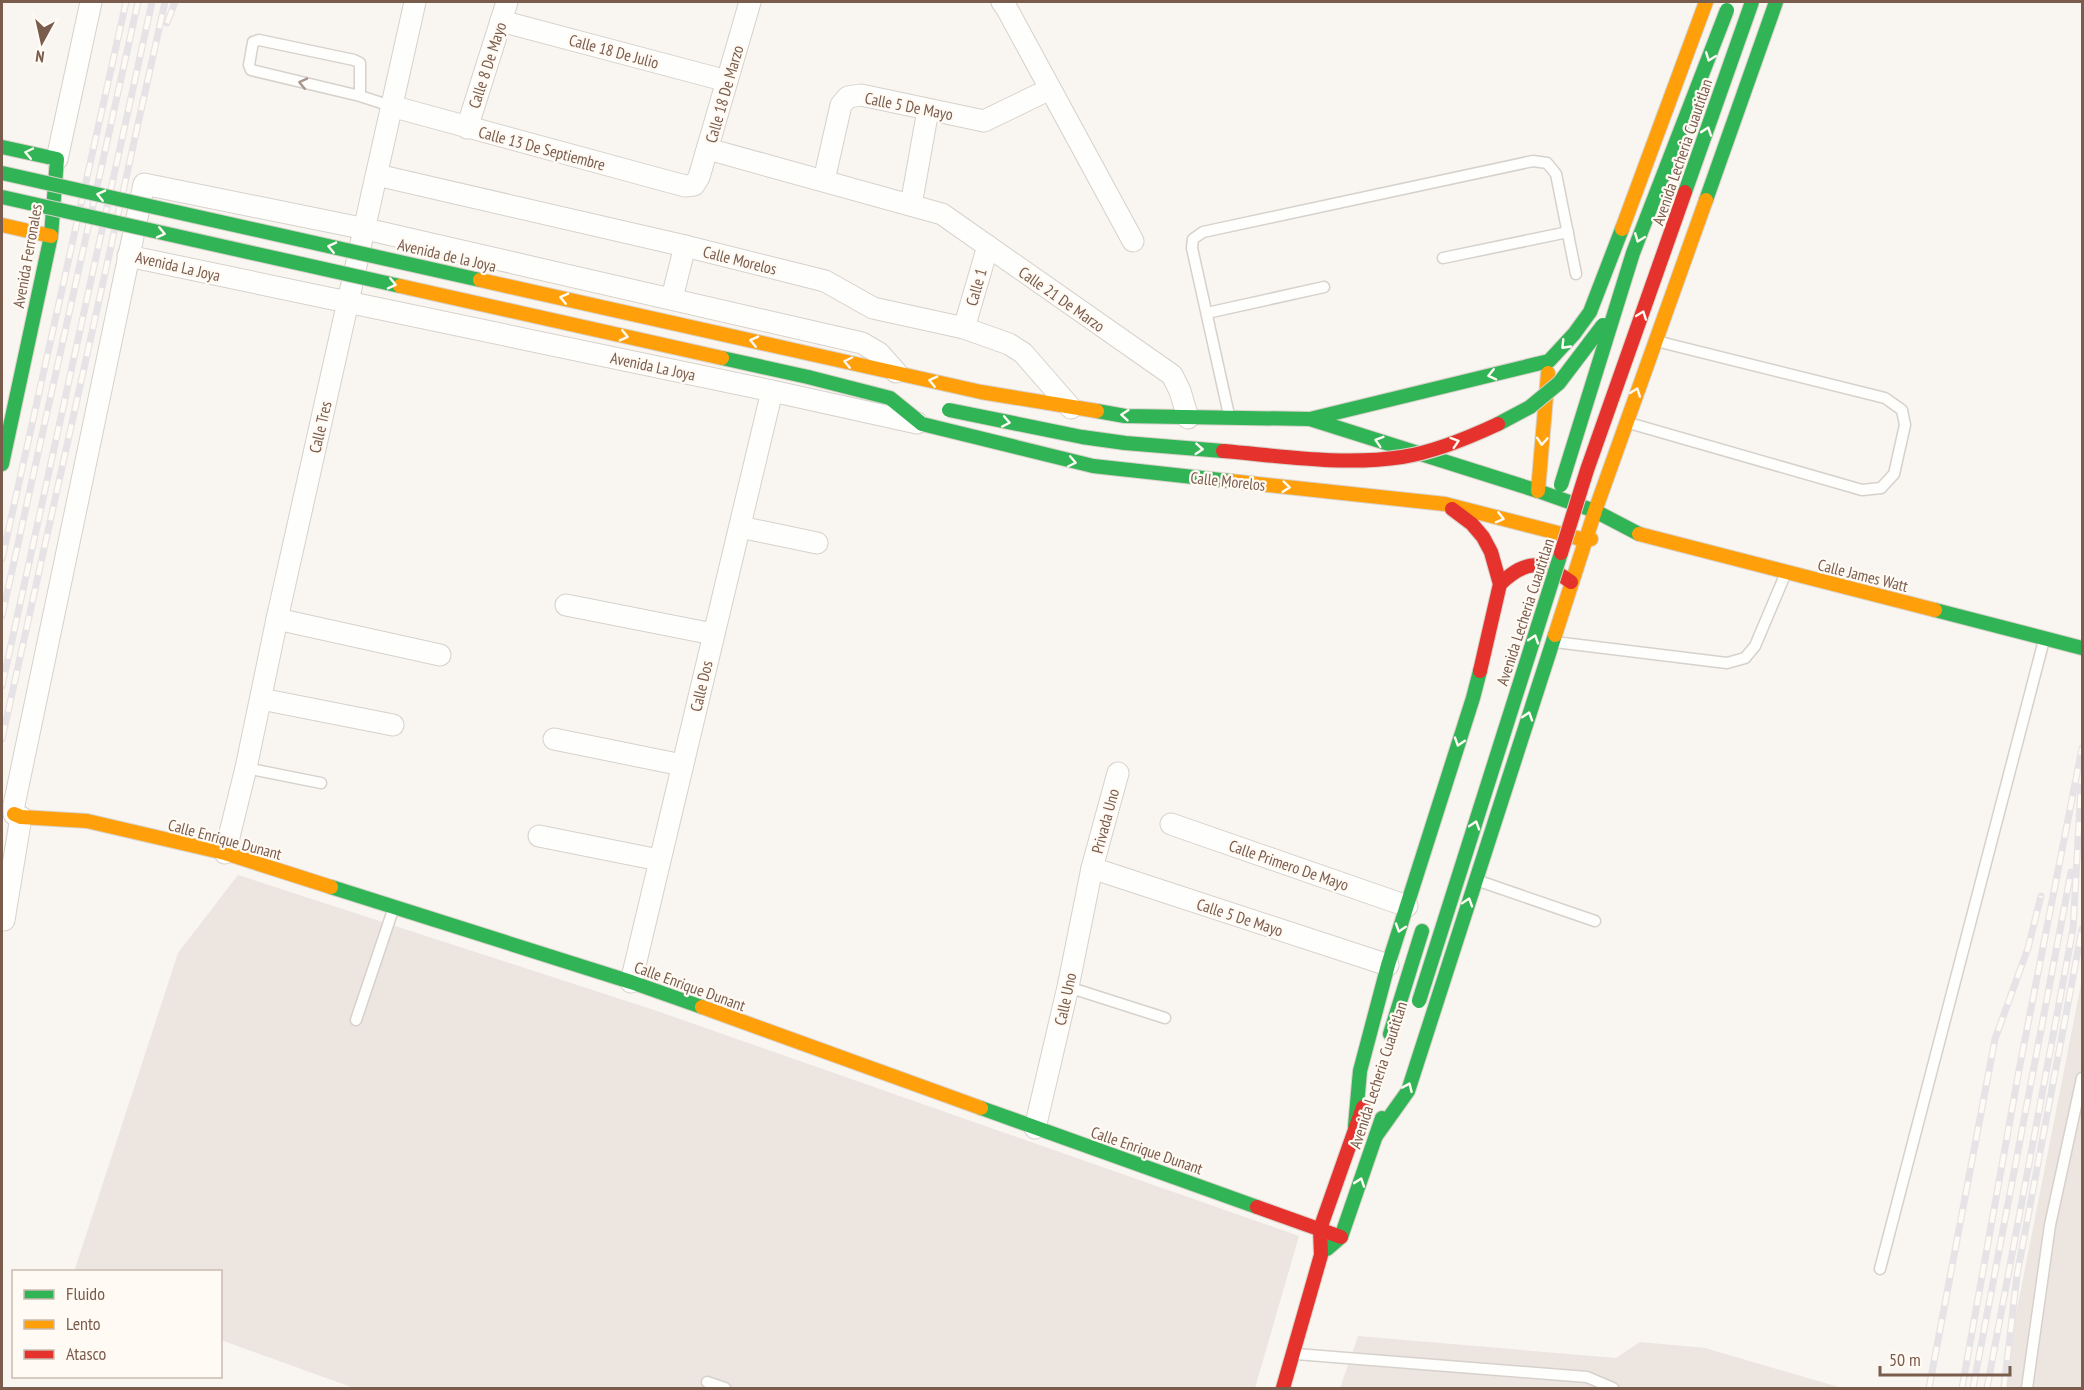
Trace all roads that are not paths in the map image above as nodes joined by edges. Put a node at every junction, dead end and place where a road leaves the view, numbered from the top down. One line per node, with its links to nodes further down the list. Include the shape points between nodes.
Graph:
1 (91, 2): 18 (street)
2 (416, 2): 13 (street, Calle Tres)
3 (750, 2): 10 (street, Calle 18 De Marzo)
4 (1002, 2): 11 (street)
5 (1706, 2): 42 (main road, one-way to 42, via 1594,304 1586,322)
6 (1730, 2): 64 (main road, Avenida Lecheria Cuautitlan, one-way to 64, bridge, via 1633,253)
7 (1752, 2): 25 (main road, Avenida Lecheria Cuautitlan, one-way to 7, bridge)
8 (1776, 2): 41 (main road)
9 (504, 11): 10 (street, Calle 18 De Julio); 15 (street, Calle 8 De Mayo)
10 (728, 81): 17 (street, Calle 18 De Marzo)
11 (1050, 89): 14 (street, Calle 5 De Mayo, via 984,121); 30 (street)
12 (360, 96): 12 (lane, one-way to 12, via 251,70 253,42 260,40 360,63); 13 (lane)
13 (391, 106): 15 (street, Calle 13 De Septiembre); 20 (street, Calle Tres)
14 (928, 110): 21 (street, Calle 5 De Mayo, via 861,95 848,97 841,105); 24 (street)
15 (467, 128): 22 (street, Calle 13 De Septiembre, via 685,186)
16 (2, 147): 18 (main road, one-way to 16)
17 (708, 149): 21 (street, Calle 21 De Marzo); 22 (street, Calle 18 De Marzo)
18 (57, 159): 29 (main road, Avenida Ferronales)
19 (2, 173): 43 (main road, Avenida de la Joya, one-way to 19, bridge)
20 (377, 175): 27 (street, Calle Tres); 31 (street, Calle Morelos)
21 (824, 180): 24 (street, Calle 21 De Marzo)
22 (694, 184)
23 (2, 197): 46 (main road, one-way to 46, bridge)
24 (911, 205): 32 (street, Calle 21 De Marzo, via 942,214)
25 (1678, 214): 48 (main road, one-way to 25, bridge, via 1125,443 1349,460 1403,457 1497,425 1530,407 1559,383 1596,336); 96 (main road, Avenida Lecheria Cuautitlan, one-way to 25, bridge, via 1587,470)
26 (2, 225): 29 (main road)
27 (366, 229): 33 (street, Avenida La Joya, via 144,184); 37 (street, Avenida La Joya); 38 (street, Calle Tres)
28 (1568, 232): 34 (lane); 35 (lane); 39 (lane, via 1556,174 1547,164 1533,161 1203,232 1193,239 1192,248)
29 (51, 236): 55 (main road, Avenida Ferronales)
30 (1133, 241)
31 (685, 246): 37 (street); 40 (street, Calle Morelos, via 825,281 873,308)
32 (988, 246): 40 (street, Calle 1); 50 (street, Calle 21 De Marzo, via 1172,375)
33 (128, 256): 38 (street, Avenida La Joya); 81 (street, via 14,805)
34 (1443, 258)
35 (1576, 274)
36 (1324, 287): 39 (lane)
37 (672, 298): 43 (street, Avenida La Joya, via 862,343 879,352)
38 (347, 303): 44 (street, Avenida La Joya); 68 (street, Calle Tres)
39 (1207, 313): 51 (lane)
40 (964, 328): 47 (street, Calle Morelos, via 1009,344 1023,354)
41 (1655, 340): 53 (main road, one-way to 41); 53 (lane, via 1885,398 1902,410 1905,425 1894,474 1881,488 1862,490)
42 (1549, 362): 45 (main road); 52 (main road, one-way to 52)
43 (891, 371): 47 (main road, one-way to 43)
44 (772, 391): 49 (street, Avenida La Joya); 59 (street, Calle Dos)
45 (1545, 396): 54 (main road, via 1569,444 1577,450 1589,453); 56 (main road, one-way to 56)
46 (885, 397): 49 (main road, Calle Morelos); 49 (main road)
47 (1071, 408): 50 (main road, one-way to 47, via 1125,416)
48 (944, 409)
49 (920, 414): 57 (main road, Calle Morelos, one-way to 57, via 1093,466)
50 (1188, 418): 51 (main road)
51 (1230, 418): 52 (main road)
52 (1310, 419): 56 (main road, one-way to 52)
53 (1626, 422): 54 (main road)
54 (1616, 449): 58 (main road)
55 (2, 464)
56 (1539, 491): 58 (main road)
57 (1445, 504): 61 (main road, Calle Morelos, one-way to 61); 66 (main road, via 1484,537)
58 (1595, 512): 60 (main road, Calle James Watt); 61 (main road)
59 (740, 527): 62 (street); 69 (street, Calle Dos)
60 (1635, 533): 61 (main road, Calle James Watt); 63 (main road, Calle James Watt)
61 (1586, 540): 65 (main road)
62 (817, 543)
63 (1786, 572): 70 (main road, Calle James Watt); 71 (lane, via 1755,646 1745,658 1727,663)
64 (1531, 581)
65 (1572, 582): 66 (main road, via 1554,570 1532,564 1514,570); 71 (main road)
66 (1500, 584): 88 (main road, one-way to 88, via 1473,698)
67 (566, 605): 69 (street)
68 (277, 619): 73 (street); 74 (street, Calle Tres)
69 (713, 634): 77 (street, Calle Dos)
70 (2044, 638): 72 (main road, Calle James Watt); 109 (lane)
71 (1552, 641): 87 (main road, one-way to 71)
72 (2082, 648)
73 (440, 655)
74 (261, 699): 75 (street); 78 (street, Calle Tres)
75 (393, 725)
76 (554, 739): 77 (street)
77 (682, 765): 85 (street, Calle Dos)
78 (246, 768): 80 (lane); 84 (street, Calle Tres)
79 (1118, 773): 86 (street, Privada Uno)
80 (321, 783)
81 (18, 815): 84 (main road, Calle Enrique Dunant, via 87,820); 90 (street)
82 (1171, 824): 88 (street, Calle Primero De Mayo)
83 (539, 836): 85 (street)
84 (225, 853): 89 (main road, Calle Enrique Dunant)
85 (659, 860): 94 (street, Calle Dos)
86 (1092, 868): 93 (street, Calle 5 De Mayo); 95 (street, Calle Uno)
87 (1475, 880): 91 (lane); 105 (main road, one-way to 87, via 1408,1090)
88 (1407, 906): 93 (main road, one-way to 93)
89 (394, 907): 94 (main road, Calle Enrique Dunant); 98 (lane)
90 (4, 920)
91 (1595, 921)
92 (1424, 926): 99 (main road)
93 (1388, 965): 103 (main road, via 1360,1071)
94 (631, 982): 104 (main road, Calle Enrique Dunant)
95 (1068, 987): 97 (lane); 104 (street, Calle Uno)
96 (1417, 1006)
97 (1165, 1018)
98 (356, 1020)
99 (1385, 1048)
100 (2082, 1078): 115 (lane, via 2050,1225)
101 (1371, 1089): 103 (main road)
102 (1390, 1091): 105 (main road, Avenida Lecheria Cuautitlan)
103 (1355, 1126): 106 (main road)
104 (1035, 1128): 106 (main road, Calle Enrique Dunant)
105 (1376, 1136): 107 (main road, Avenida Lecheria Cuautitlan, one-way to 105)
106 (1320, 1229): 107 (main road, Calle Enrique Dunant); 108 (main road)
107 (1341, 1237): 108 (main road)
108 (1321, 1255): 110 (main road)
109 (1880, 1269)
110 (1294, 1354): 113 (main road); 114 (lane, via 1587,1377)
111 (707, 1382): 112 (lane)
112 (725, 1389)
113 (1283, 1389)
114 (1613, 1389)
115 (2026, 1389)

